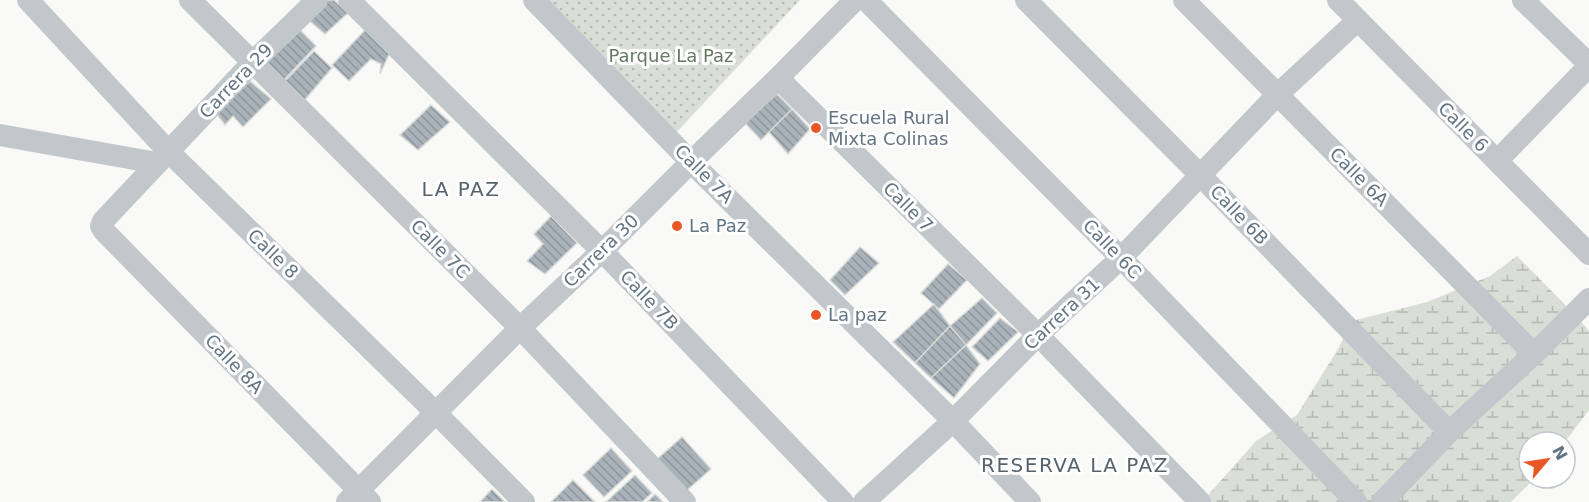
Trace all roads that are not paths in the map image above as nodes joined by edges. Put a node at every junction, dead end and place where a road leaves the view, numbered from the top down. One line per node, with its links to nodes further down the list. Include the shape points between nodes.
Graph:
1 (28, 0): 18 (street, Calle 8)
2 (190, 0): 13 (street, Calle 7C)
3 (317, 0): 13 (street, Carrera 29)
4 (349, 0): 23 (street, Calle 7B)
5 (534, 0): 20 (street, Calle 7A)
6 (855, 0): 15 (street, Carrera 30)
7 (866, 0): 25 (street, Calle 6C)
8 (1026, 0): 21 (street, Calle 6B)
9 (1184, 0): 16 (street, Calle 6A)
10 (1338, 0): 12 (street, Calle 6)
11 (1523, 0): 14 (street)
12 (1358, 20): 16 (street, Carrera 31); 19 (street, Calle 6)
13 (253, 62): 18 (street, Carrera 29); 27 (street, Calle 7C)
14 (1589, 65): 19 (street)
15 (778, 78): 20 (street, Carrera 30); 28 (street, Calle 7)
16 (1277, 94): 21 (street, Carrera 31); 29 (street, Calle 6A)
17 (0, 135): 18 (street)
18 (163, 157): 22 (street, Carrera 29); 30 (street, Calle 8)
19 (1497, 161): 24 (street, Calle 6)
20 (691, 162): 23 (street, Carrera 30); 31 (street, Calle 7A)
21 (1200, 175): 25 (street, Carrera 31); 32 (street, Calle 6B)
22 (101, 226): 33 (street, Calle 8A)
23 (602, 251): 27 (street, Carrera 30); 36 (street, Calle 7B)
24 (1589, 254)
25 (1121, 258): 28 (street, Carrera 31); 40 (street, Calle 6C)
26 (1589, 299): 29 (street)
27 (520, 328): 30 (street, Carrera 30); 35 (street, Calle 7C)
28 (1038, 335): 31 (street, Carrera 31); 39 (street, Calle 7)
29 (1533, 354): 32 (street)
30 (435, 412): 33 (street, Carrera 30); 34 (street, Calle 8)
31 (953, 421): 37 (street, Carrera 31); 38 (street, Calle 7A)
32 (1449, 432): 41 (street)
33 (358, 498)
34 (524, 502)
35 (685, 502)
36 (843, 502)
37 (864, 502)
38 (1030, 502)
39 (1200, 502)
40 (1356, 502)
41 (1382, 502)

